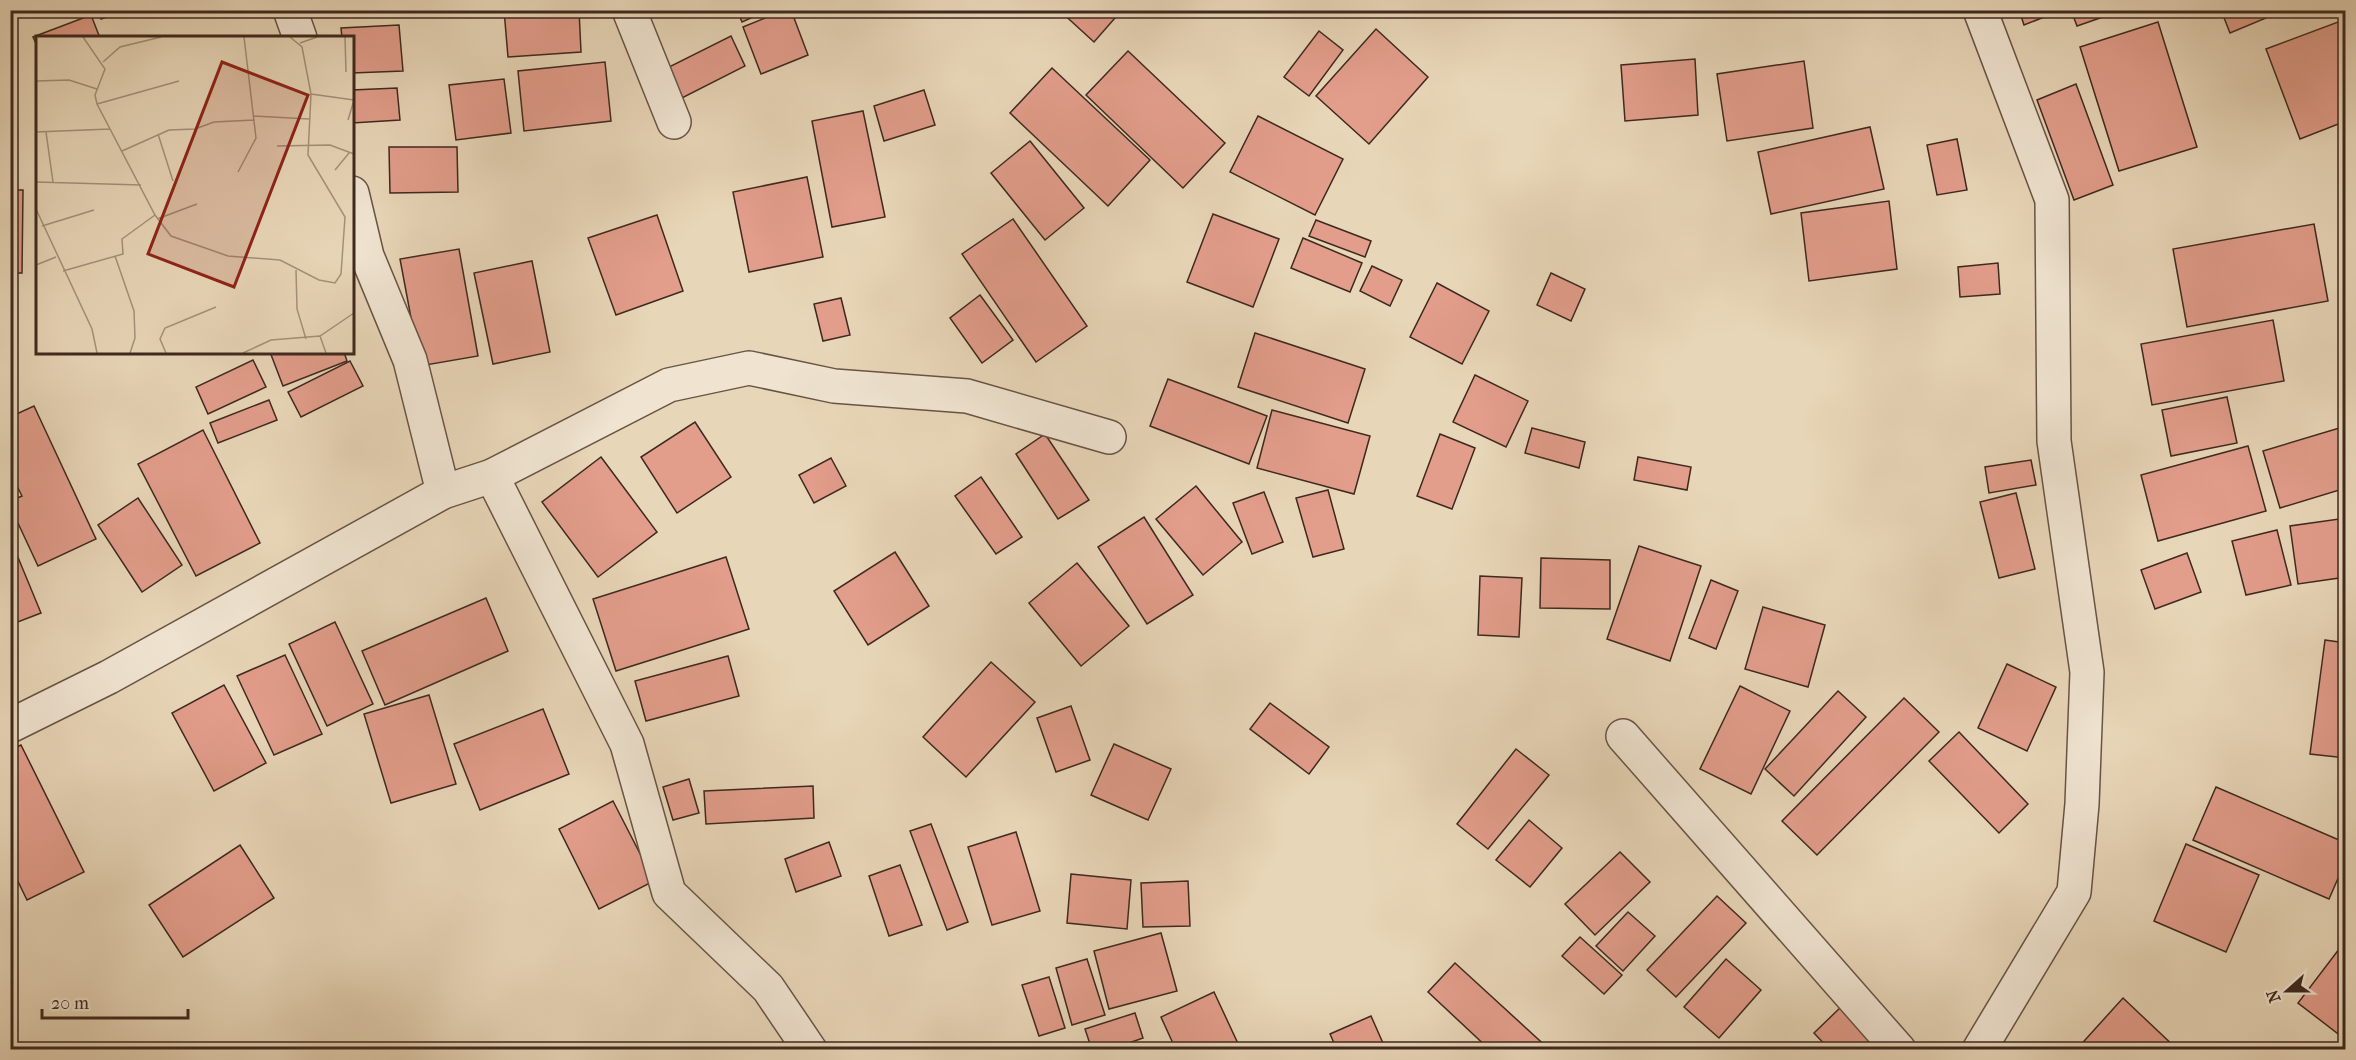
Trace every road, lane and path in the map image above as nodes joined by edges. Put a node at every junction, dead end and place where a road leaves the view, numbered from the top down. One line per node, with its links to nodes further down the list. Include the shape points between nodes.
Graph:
1 (290, 10): 4 (street)
2 (629, 10): 5 (street)
3 (1980, 10): 14 (street, via 2052,200 2054,441 2087,672 2074,892)
4 (299, 36)
5 (674, 122)
6 (354, 201): 9 (street, via 367,256 410,360)
7 (1108, 437): 8 (street, via 968,396 834,386 749,368 669,386)
8 (492, 476): 9 (street); 12 (street, via 627,744 669,893 768,988)
9 (443, 492): 10 (street, via 109,677)
10 (10, 726)
11 (1623, 736): 13 (street)
12 (810, 1050)
13 (1899, 1050)
14 (1979, 1050)

